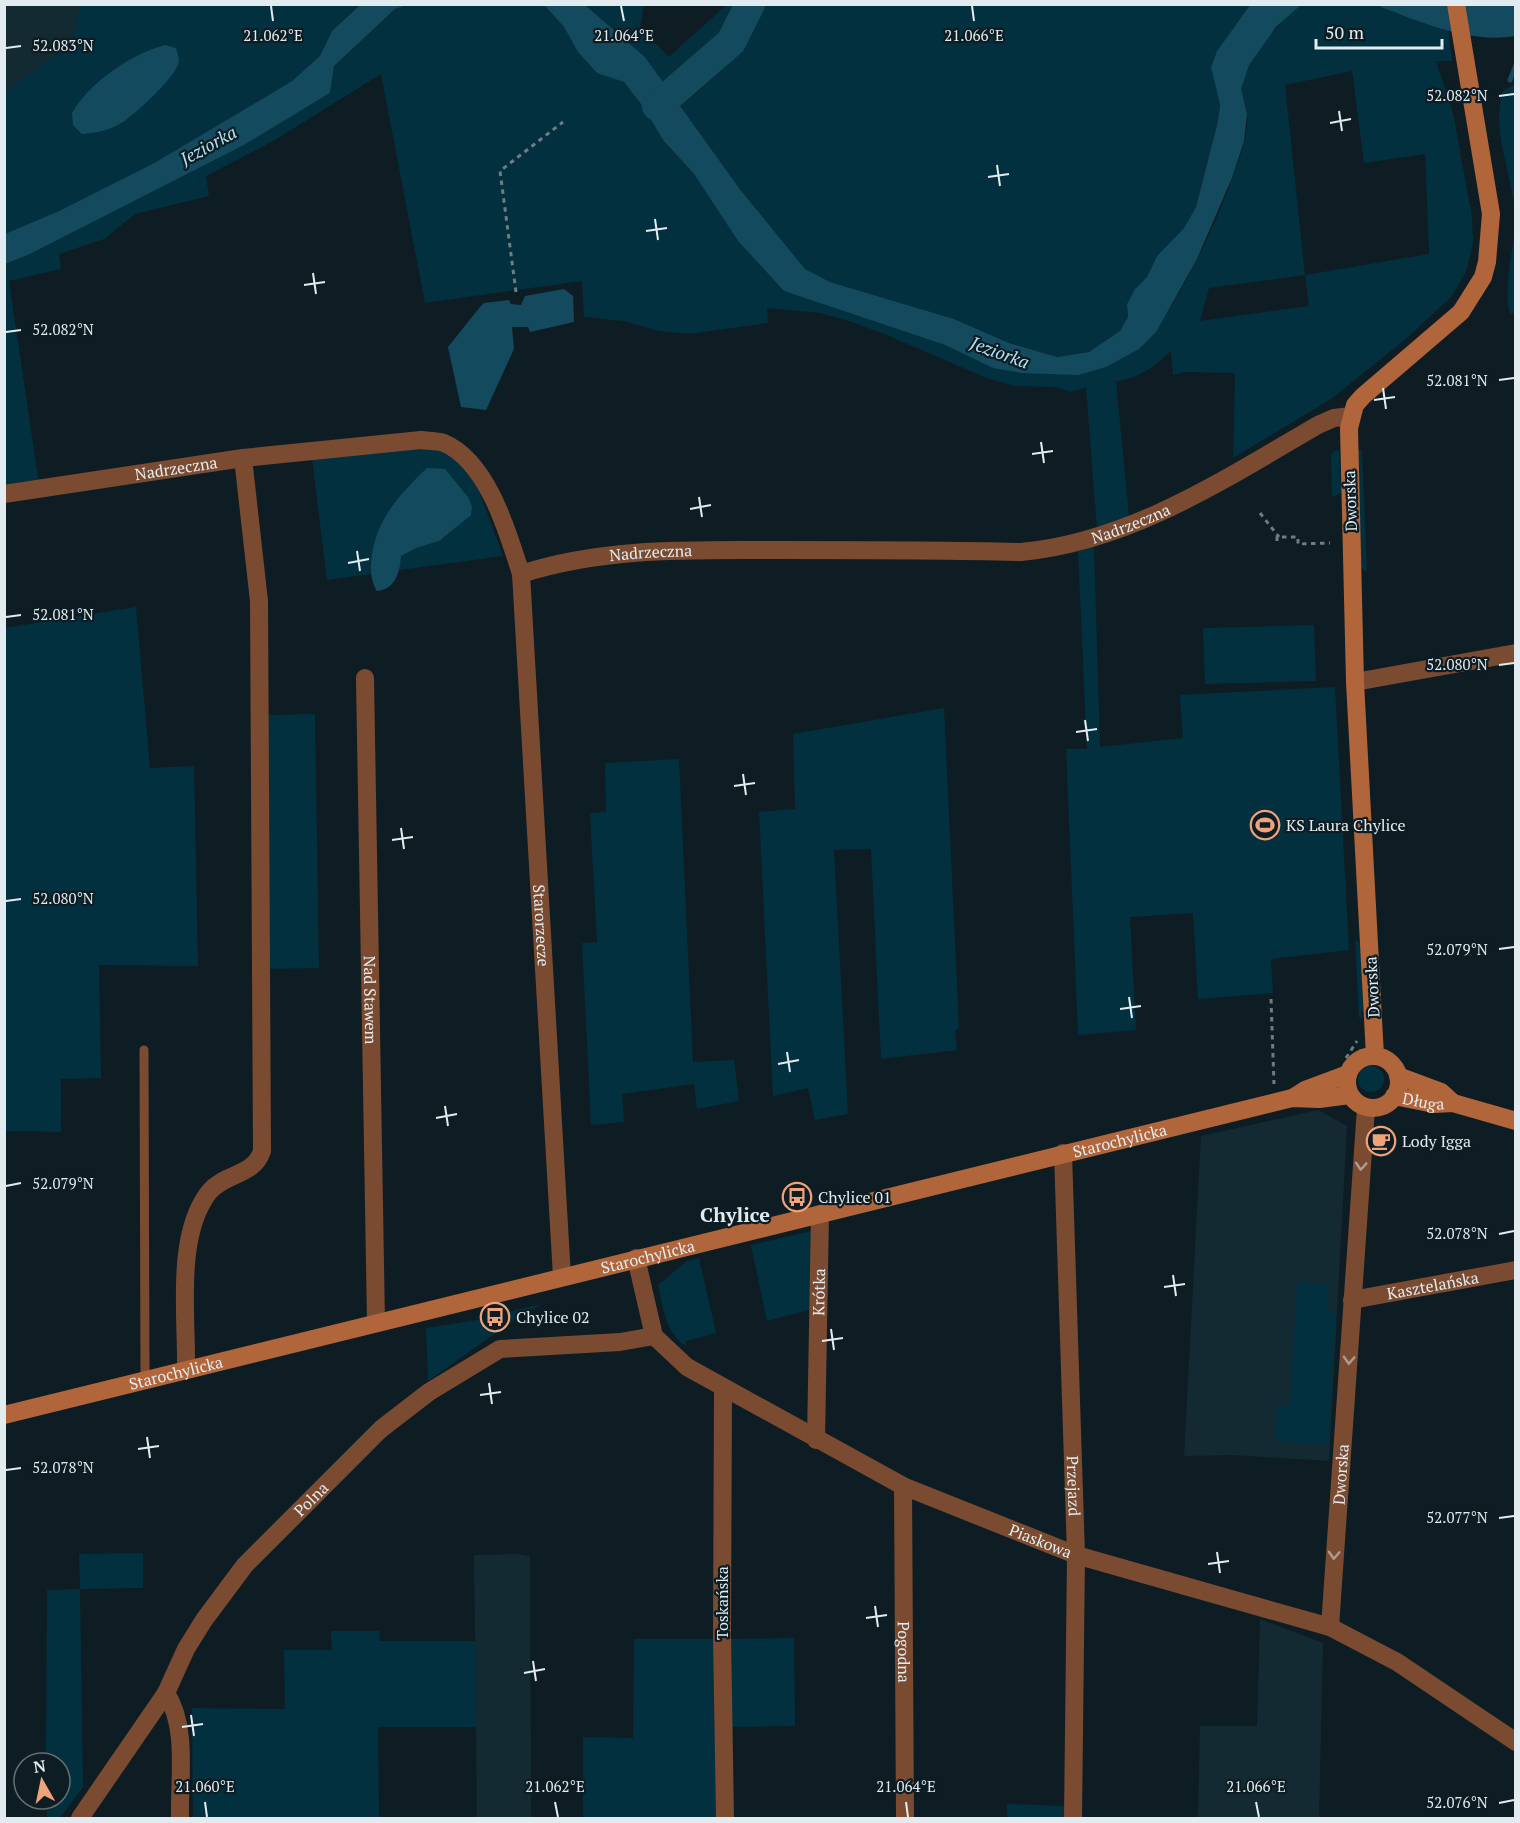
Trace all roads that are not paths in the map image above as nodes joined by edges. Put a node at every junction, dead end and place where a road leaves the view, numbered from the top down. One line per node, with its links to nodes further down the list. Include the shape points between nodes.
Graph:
1 (1456, 4): 2 (street, Dworska, via 1491,214 1483,277 1461,312 1363,396)
2 (1351, 416): 5 (street, Nadrzeczna, via 1318,425 1187,500 1070,546 1021,552 682,550 600,555); 8 (street, Dworska, via 1348,442)
3 (243, 458): 4 (street, Nadrzeczna); 5 (street, Nadrzeczna, via 421,440 444,443 473,465 483,482 504,520); 27 (street, via 258,601 262,1151 254,1166 227,1178 208,1194 187,1241)
4 (4, 494)
5 (520, 574): 23 (street, Starorzecze)
6 (1515, 653): 8 (street)
7 (365, 678): 25 (street, Nad Stawem)
8 (1355, 682): 10 (street, Dworska)
9 (144, 1050): 28 (lane)
10 (1375, 1056): 11 (street, via 1358,1060); 12 (street, via 1390,1062)
11 (1348, 1074): 13 (street); 15 (street, Starochylicka)
12 (1398, 1076): 14 (street); 16 (street, Długa, via 1441,1092)
13 (1350, 1095): 15 (street, Starochylicka); 17 (street)
14 (1394, 1096): 16 (street, Długa, via 1434,1104); 17 (street, via 1380,1107)
15 (1292, 1098): 19 (street, Starochylicka)
16 (1453, 1103): 18 (street, Długa)
17 (1366, 1107): 24 (street, Dworska, one-way to 24)
18 (1515, 1121)
19 (1063, 1153): 20 (street, Starochylicka); 33 (street, Przejazd)
20 (820, 1214): 21 (street, Starochylicka); 31 (street, Krótka)
21 (636, 1258): 23 (street, Starochylicka); 26 (street)
22 (1515, 1270): 24 (street, Kasztelańska)
23 (562, 1277): 25 (street, Starochylicka)
24 (1352, 1300): 34 (street, Dworska, one-way to 34)
25 (376, 1322): 27 (street, Starochylicka)
26 (654, 1336): 29 (street, Piaskowa, via 677,1360); 35 (street, Polna, via 620,1342 500,1349 429,1392 381,1429 245,1566 204,1620)
27 (186, 1369): 28 (street, Starochylicka)
28 (146, 1379): 30 (street, Starochylicka)
29 (723, 1388): 31 (street, Piaskowa); 39 (street, Toskańska)
30 (4, 1415)
31 (816, 1440): 32 (street, Piaskowa)
32 (903, 1486): 33 (street, Piaskowa); 40 (street, Pogodna)
33 (1076, 1555): 34 (street, Piaskowa); 41 (street, Przejazd)
34 (1330, 1627): 36 (street, Piaskowa, via 1397,1662)
35 (166, 1693): 37 (street, Polna); 38 (street, via 179,1726)
36 (1515, 1742)
37 (80, 1818)
38 (180, 1818)
39 (725, 1818)
40 (905, 1818)
41 (1073, 1818)

